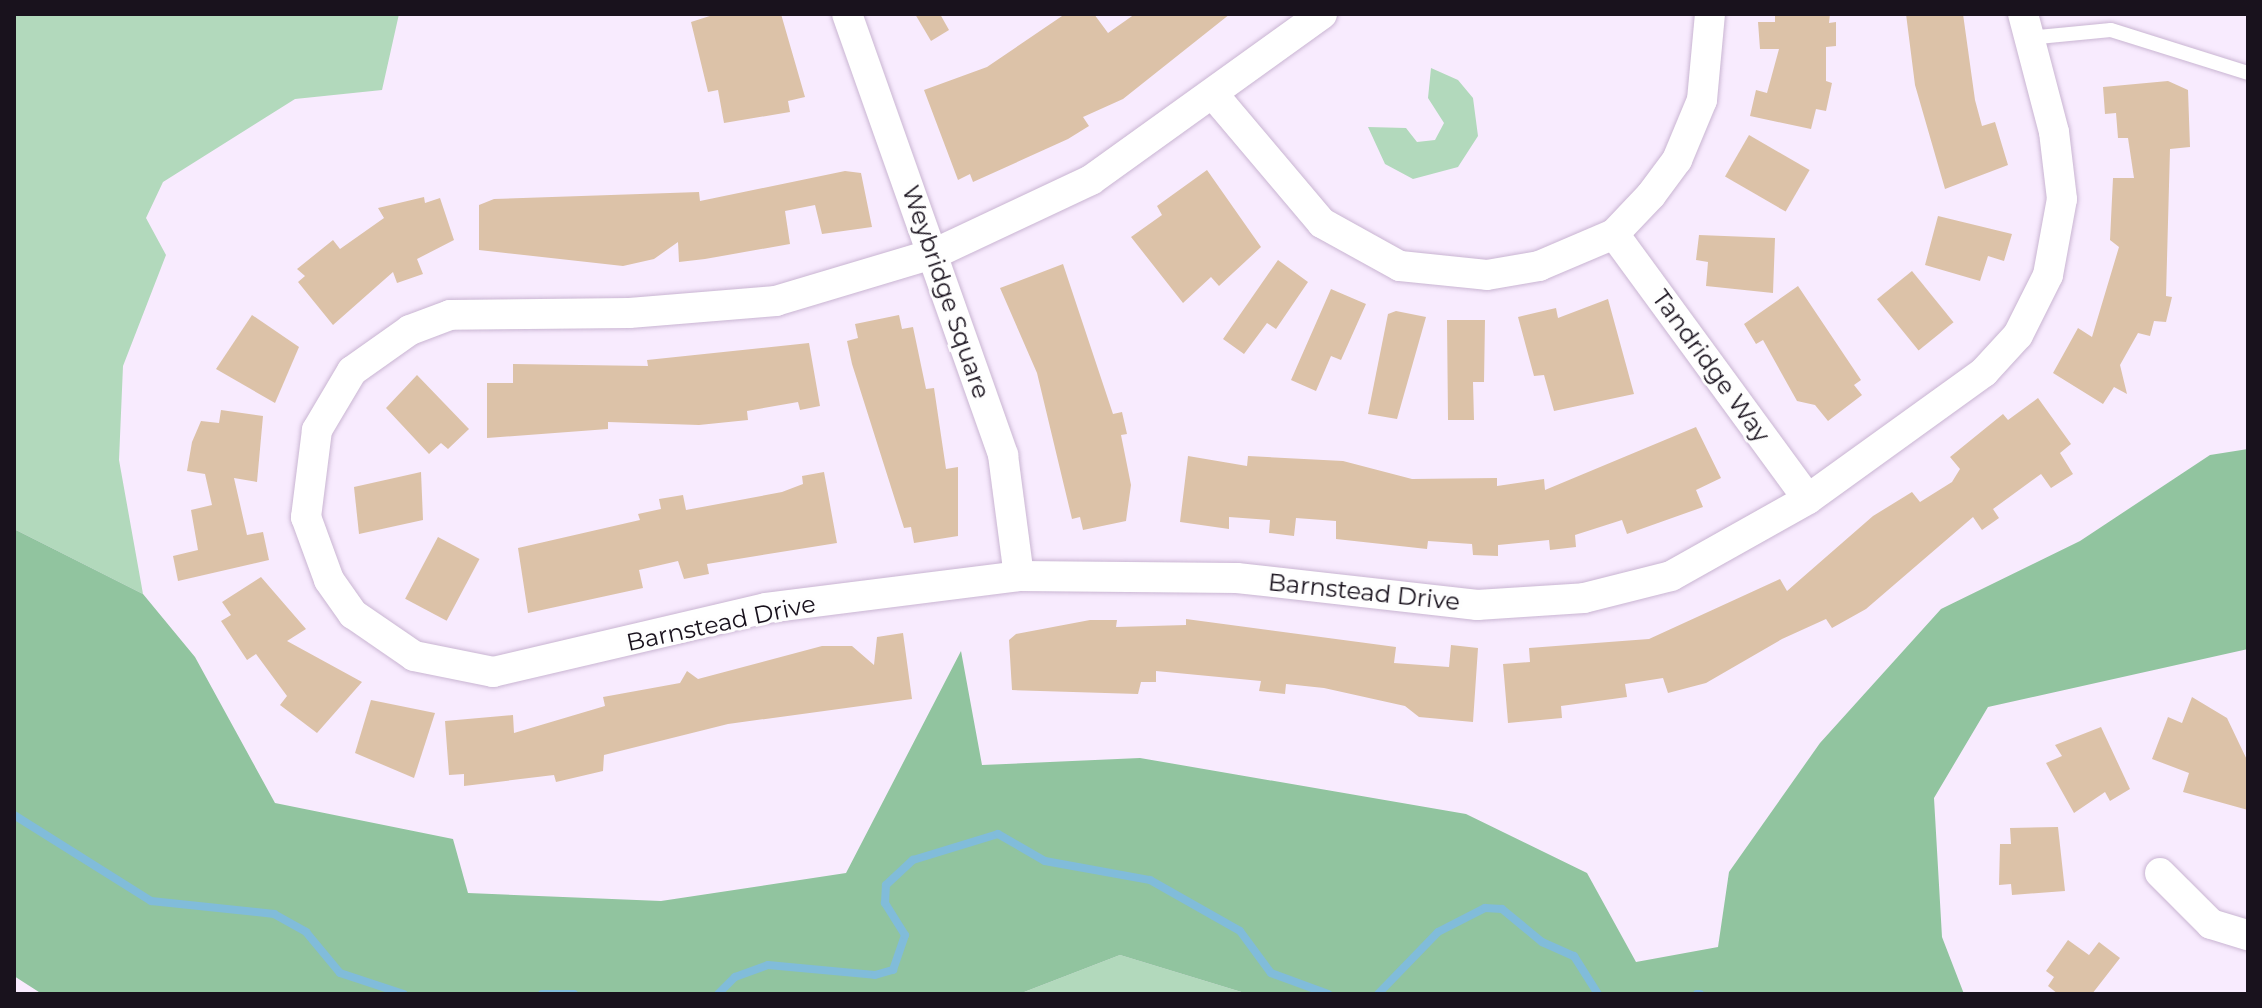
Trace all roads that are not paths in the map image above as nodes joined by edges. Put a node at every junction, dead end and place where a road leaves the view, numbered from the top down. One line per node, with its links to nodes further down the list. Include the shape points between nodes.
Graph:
1 (847, 14): 8 (street, Weybridge Square)
2 (1322, 14): 6 (street, Barnstead Drive)
3 (1710, 14): 7 (street, via 1709,65 1692,129 1677,160)
4 (2025, 26): 5 (lane, via 2111,30); 9 (street, Barnstead Drive, via 2054,132 2062,199 2058,242 2036,304 1984,372)
5 (2248, 73)
6 (1213, 94): 7 (street, via 1322,223 1400,266 1487,275 1539,266); 8 (street, Barnstead Drive, via 1091,180)
7 (1614, 234): 9 (street, Tandridge Way)
8 (936, 253): 10 (street, Weybridge Square, via 1003,455); 10 (street, Barnstead Drive, via 776,301 629,313 450,315 410,330 377,349 331,399 309,458 311,539 353,614 381,637 414,656 481,671 549,663 766,608)
9 (1808, 499): 10 (street, Barnstead Drive, via 1671,576 1530,604 1477,605 1237,578)
10 (1019, 576)
11 (2160, 873): 12 (street, via 2211,924)
12 (2248, 935)

